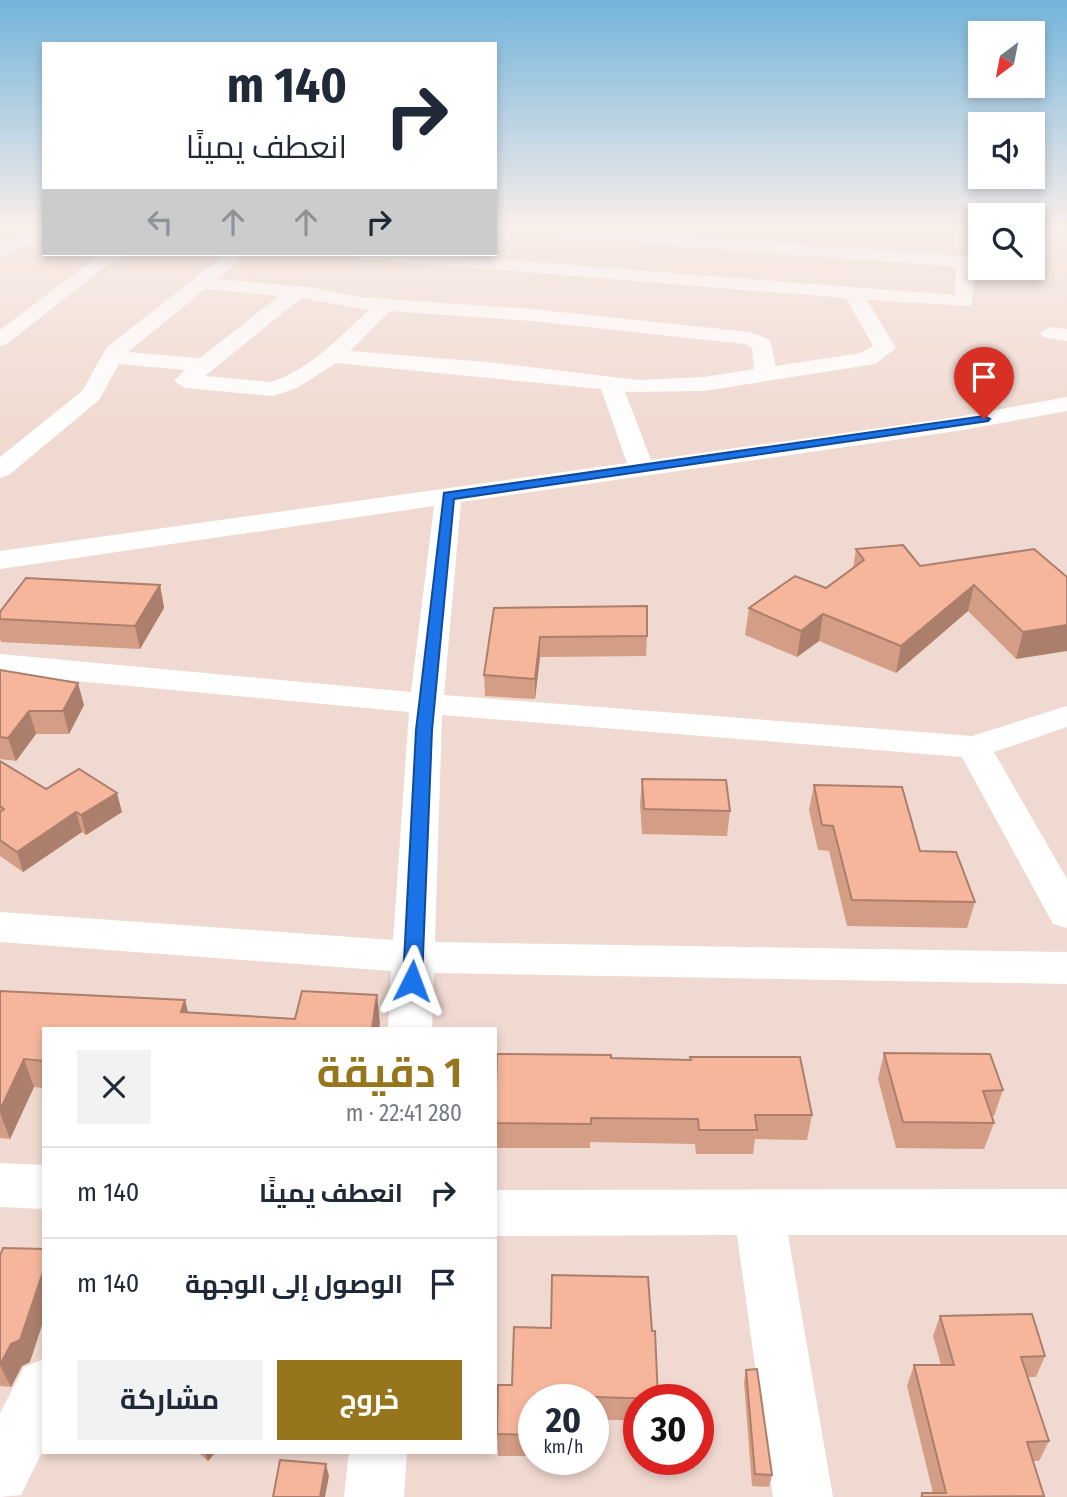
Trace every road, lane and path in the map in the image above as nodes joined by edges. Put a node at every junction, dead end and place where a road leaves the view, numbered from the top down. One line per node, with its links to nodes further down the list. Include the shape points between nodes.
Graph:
1 (61, 293): 9 (street)
2 (189, 293): 11 (street)
3 (295, 293): 12 (street)
4 (302, 293): 8 (street)
5 (853, 293): 13 (street, via 885,348 867,359)
6 (871, 293): 7 (street, via 964,302)
7 (966, 293)
8 (385, 305): 10 (street); 13 (street, via 532,314 750,338 762,345)
9 (0, 340)
10 (331, 356): 12 (street, via 286,386 273,389 185,381); 14 (street)
11 (112, 357): 12 (street); 17 (street, via 90,395)
12 (203, 365)
13 (766, 374): 14 (street, via 704,384)
14 (610, 384): 16 (street)
15 (1067, 404): 16 (street)
16 (642, 468): 18 (street)
17 (0, 470)
18 (448, 496): 19 (street); 21 (street)
19 (0, 560)
20 (0, 664): 21 (street)
21 (427, 704): 23 (street); 26 (street)
22 (1067, 716): 23 (street)
23 (974, 747): 24 (street)
24 (1067, 914)
25 (0, 927): 26 (street)
26 (414, 957): 27 (street); 28 (street)
27 (1067, 968)
28 (410, 1027)
29 (0, 1185): 30 (street)
30 (42, 1187)
31 (759, 1212): 32 (street); 33 (street); 38 (street)
32 (1067, 1212)
33 (497, 1213)
34 (42, 1391): 36 (street)
35 (378, 1454): 37 (street)
36 (0, 1474)
37 (374, 1497)
38 (803, 1497)

